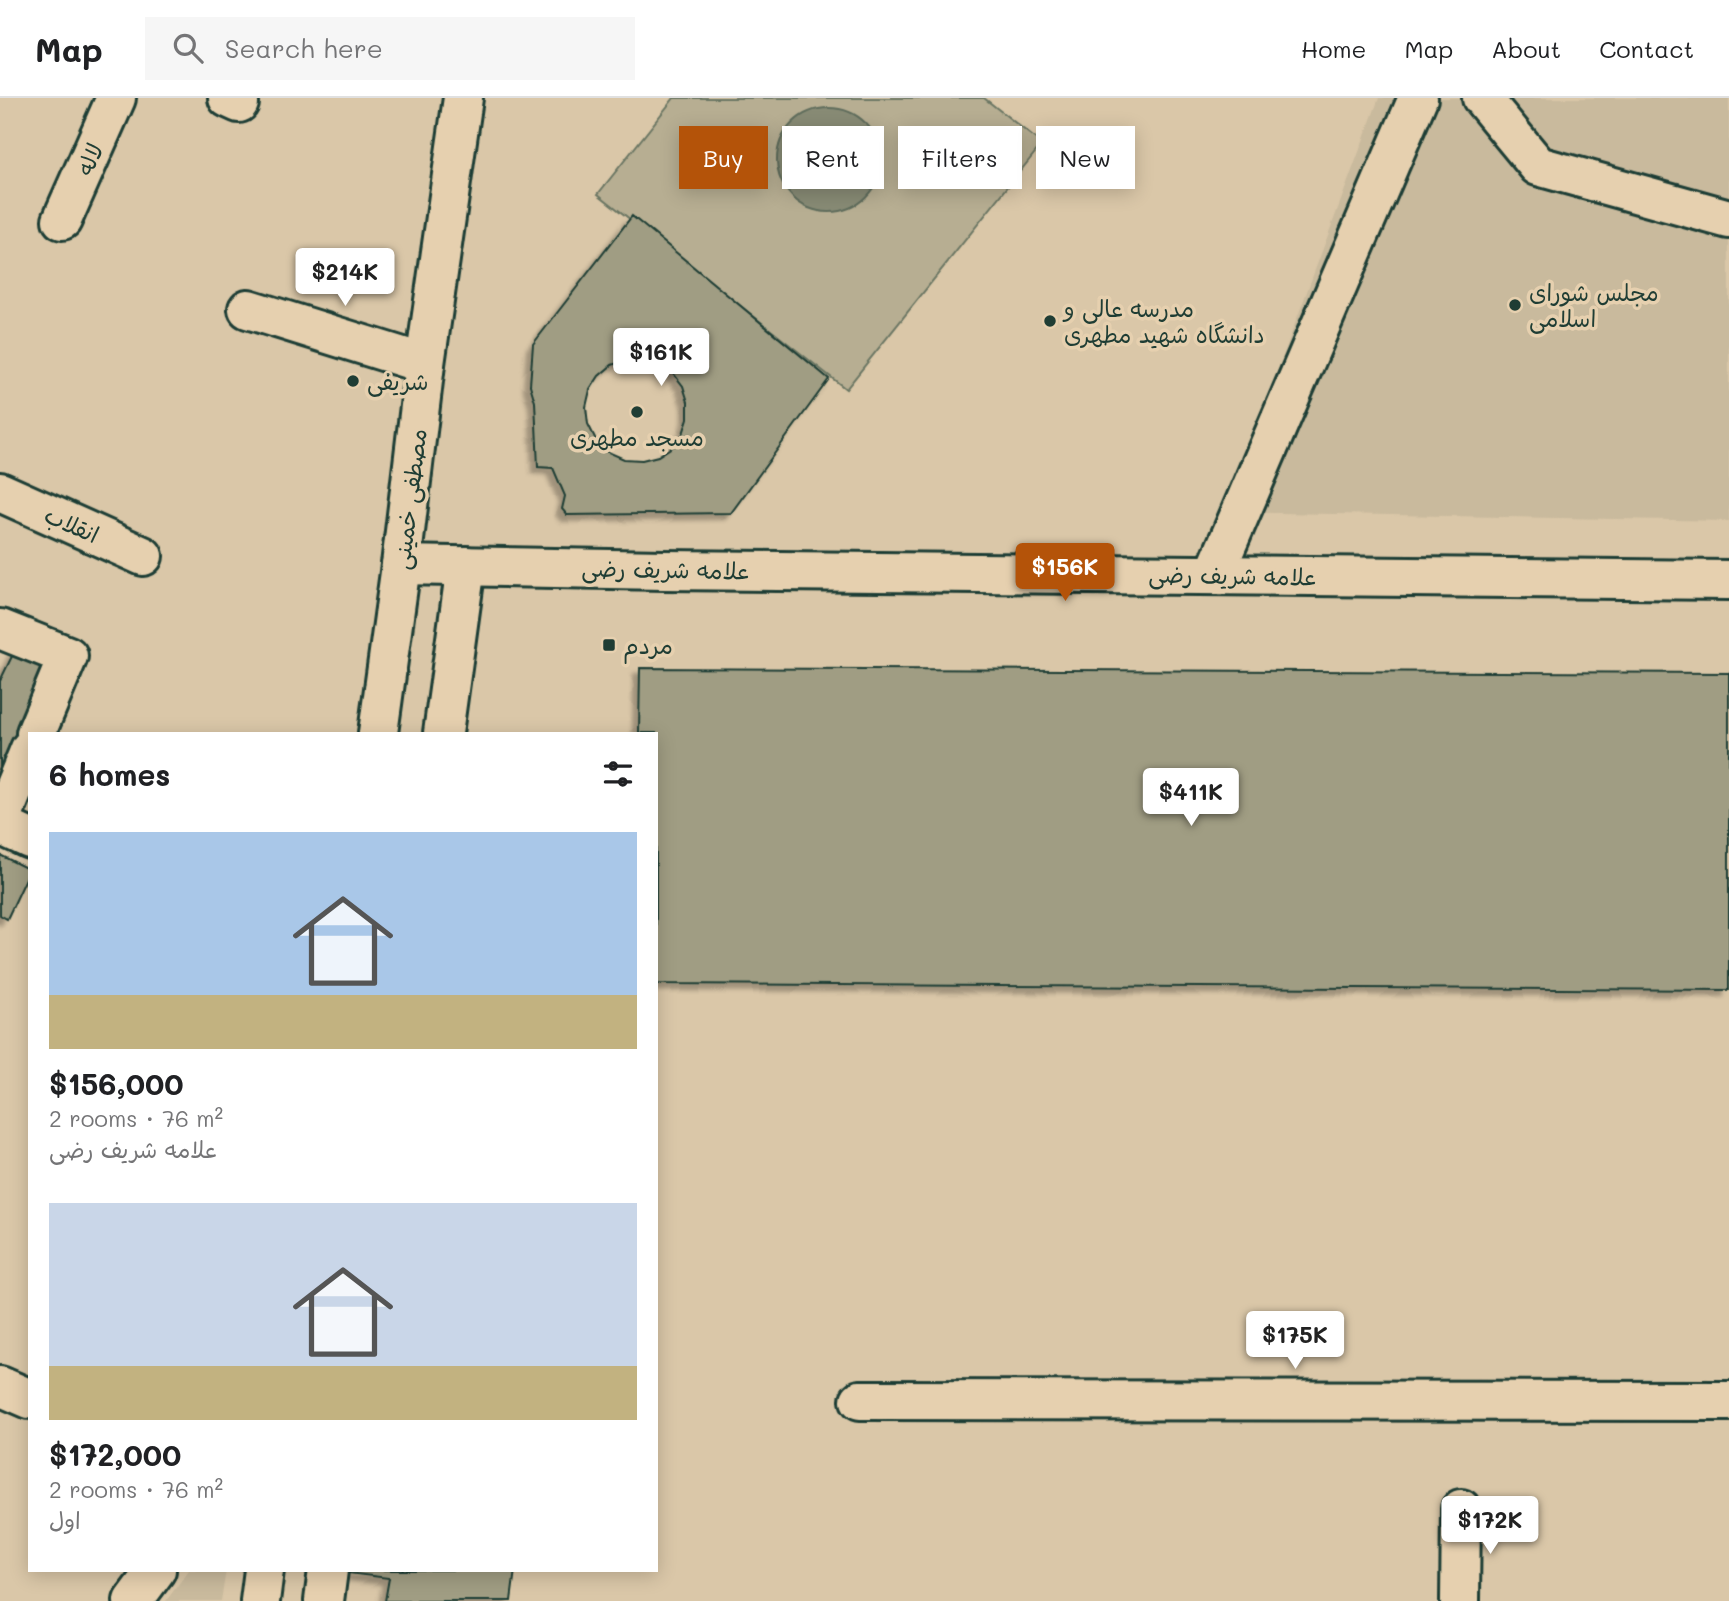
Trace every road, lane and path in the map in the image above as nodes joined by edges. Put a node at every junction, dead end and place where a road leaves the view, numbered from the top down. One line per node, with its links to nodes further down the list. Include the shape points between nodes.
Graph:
1 (116, 98): 6 (main road, لاله)
2 (463, 98): 8 (main road, مصطفی خمینی)
3 (1418, 98): 13 (main road)
4 (1482, 98): 5 (main road, via 1538,166)
5 (1729, 219)
6 (62, 220)
7 (248, 309): 8 (main road)
8 (425, 364): 11 (main road, مصطفی خمینی)
9 (0, 492): 10 (main road, انقلاب)
10 (143, 556)
11 (401, 565): 12 (main road, علامه شریف رضی); 17 (main road, مصطفی خمینی)
12 (466, 566): 13 (main road, علامه شریف رضی); 18 (main road)
13 (1214, 575): 14 (main road, علامه شریف رضی)
14 (1729, 580)
15 (0, 628): 16 (main road, via 68,656)
16 (36, 732)
17 (378, 732)
18 (443, 732)
19 (28, 754): 20 (main road)
20 (0, 823): 21 (main road)
21 (28, 838)
22 (0, 1386): 23 (main road)
23 (28, 1398)
24 (860, 1400): 25 (main road)
25 (1729, 1401)
26 (1461, 1509): 33 (main road)
27 (155, 1572): 30 (main road)
28 (264, 1572): 31 (main road)
29 (328, 1572): 32 (main road)
30 (133, 1601)
31 (260, 1601)
32 (324, 1601)
33 (1460, 1601)

